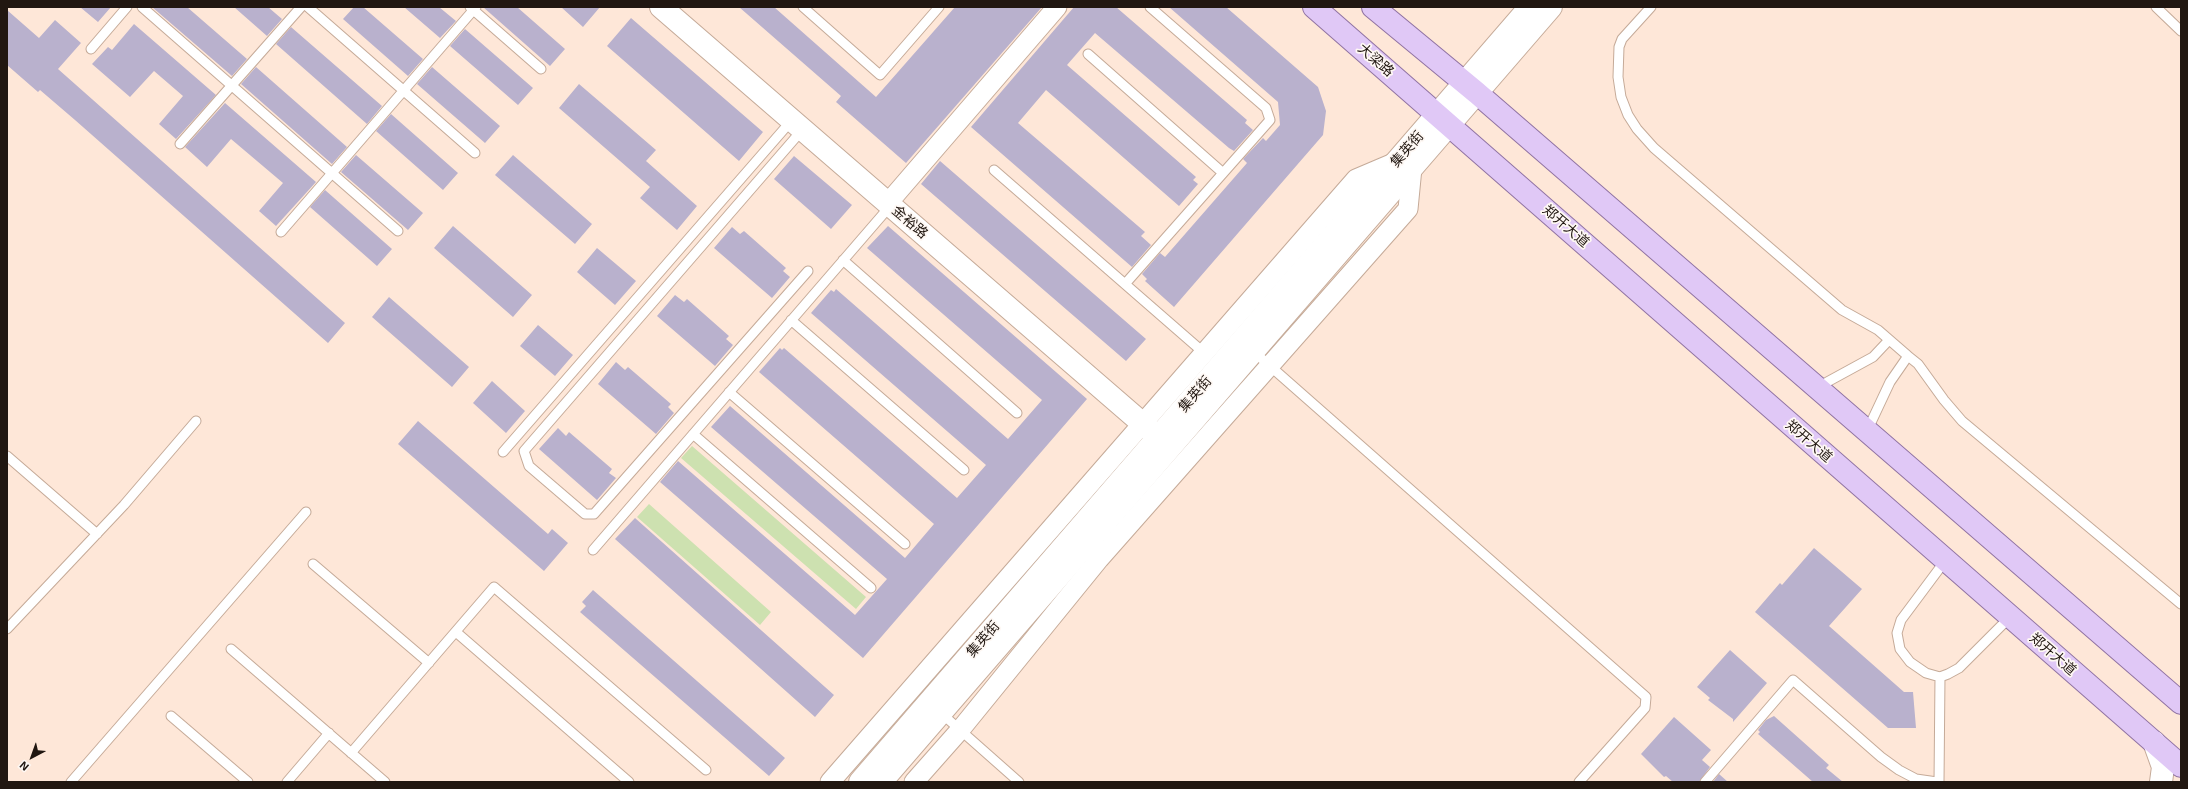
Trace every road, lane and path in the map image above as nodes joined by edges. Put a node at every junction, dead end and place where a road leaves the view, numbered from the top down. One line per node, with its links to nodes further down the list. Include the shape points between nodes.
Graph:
1 (127, 7): 18 (lane)
2 (142, 7): 21 (lane)
3 (301, 7): 21 (lane)
4 (308, 7): 23 (lane)
5 (661, 7): 25 (main road, 金裕路)
6 (803, 7): 7 (lane, via 880,75)
7 (939, 7)
8 (1057, 7): 32 (street)
9 (1150, 7): 31 (lane, via 1266,108 1270,120)
10 (1314, 7): 24 (main road, 大梁路)
11 (1373, 7): 22 (main road)
12 (1530, 7): 22 (main road, 集英街)
13 (1551, 7): 22 (main road, 集英街)
14 (1650, 7): 39 (lane, via 1622,39 1619,47 1620,97 1637,129 1654,148 1842,310 1878,330)
15 (2156, 7): 17 (lane)
16 (473, 8): 20 (lane); 23 (lane)
17 (2181, 30)
18 (91, 49)
19 (1088, 54): 31 (lane)
20 (541, 69)
21 (232, 85): 26 (lane); 30 (lane)
22 (1471, 88): 24 (main road, 集英街); 44 (main road)
23 (404, 91): 27 (lane); 30 (lane)
24 (1444, 119): 28 (main road, 集英街); 59 (main road, 郑开大道)
25 (797, 125): 32 (main road, 金裕路); 36 (lane, via 524,451 529,466 585,514 594,514); 52 (lane)
26 (180, 144)
27 (475, 153)
28 (1404, 165): 40 (main road, 集英街); 41 (street, via 1356,179); 43 (street, via 1408,209); 51 (main road, 集英街)
29 (994, 170): 37 (lane)
30 (332, 173): 33 (lane); 34 (lane)
31 (1223, 173): 37 (lane)
32 (889, 204): 35 (lane); 48 (main road, 金裕路)
33 (398, 231)
34 (282, 232)
35 (843, 260): 38 (lane); 46 (lane)
36 (808, 270)
37 (1126, 284): 41 (lane)
38 (791, 320): 45 (lane); 54 (lane)
39 (1889, 340): 42 (lane); 44 (lane, via 1873,357)
40 (1254, 351): 43 (lane); 70 (main road, 集英街)
41 (1203, 352): 48 (street)
42 (1908, 356): 49 (lane, via 1890,382); 62 (lane, via 1918,364 1962,421)
43 (1270, 365): 72 (street, via 1099,559); 88 (lane, via 1646,697 1645,708)
44 (1818, 388): 49 (main road)
45 (729, 392): 50 (lane); 57 (lane)
46 (1017, 413)
47 (196, 421): 56 (lane)
48 (1141, 422): 51 (main road, 金裕路); 83 (street)
49 (1867, 431): 69 (main road)
50 (693, 434): 58 (lane); 61 (lane)
51 (1158, 437): 84 (main road, 集英街)
52 (503, 452)
53 (7, 456): 56 (lane)
54 (964, 470)
55 (306, 512): 78 (lane)
56 (97, 534): 64 (lane)
57 (905, 544)
58 (592, 550)
59 (1945, 561): 63 (main road, 郑开大道); 68 (lane, via 1901,620 1897,633 1900,649 1910,662 1926,673)
60 (314, 564): 67 (lane)
61 (871, 588)
62 (2181, 604)
63 (2010, 617): 68 (lane, via 1959,668); 74 (main road, 郑开大道)
64 (7, 629)
65 (456, 632): 67 (lane); 77 (lane, via 494,587); 82 (lane)
66 (231, 649): 73 (lane)
67 (428, 663): 75 (lane)
68 (1940, 676): 90 (lane)
69 (2179, 699)
70 (940, 713): 72 (lane); 85 (main road, 集英街)
71 (171, 716): 79 (lane)
72 (960, 730): 86 (street); 87 (lane)
73 (329, 733): 75 (lane); 80 (lane)
74 (2154, 742): 76 (main road, 郑开大道); 91 (main road, via 2163,767)
75 (351, 753): 81 (lane)
76 (2181, 766)
77 (706, 770)
78 (71, 782)
79 (248, 782)
80 (287, 782)
81 (385, 782)
82 (629, 782)
83 (830, 782)
84 (860, 782)
85 (880, 782)
86 (914, 782)
87 (1019, 782)
88 (1579, 782)
89 (1705, 782): 90 (lane, via 1793,680 1899,770 1916,779)
90 (1938, 782)
91 (2161, 782)

